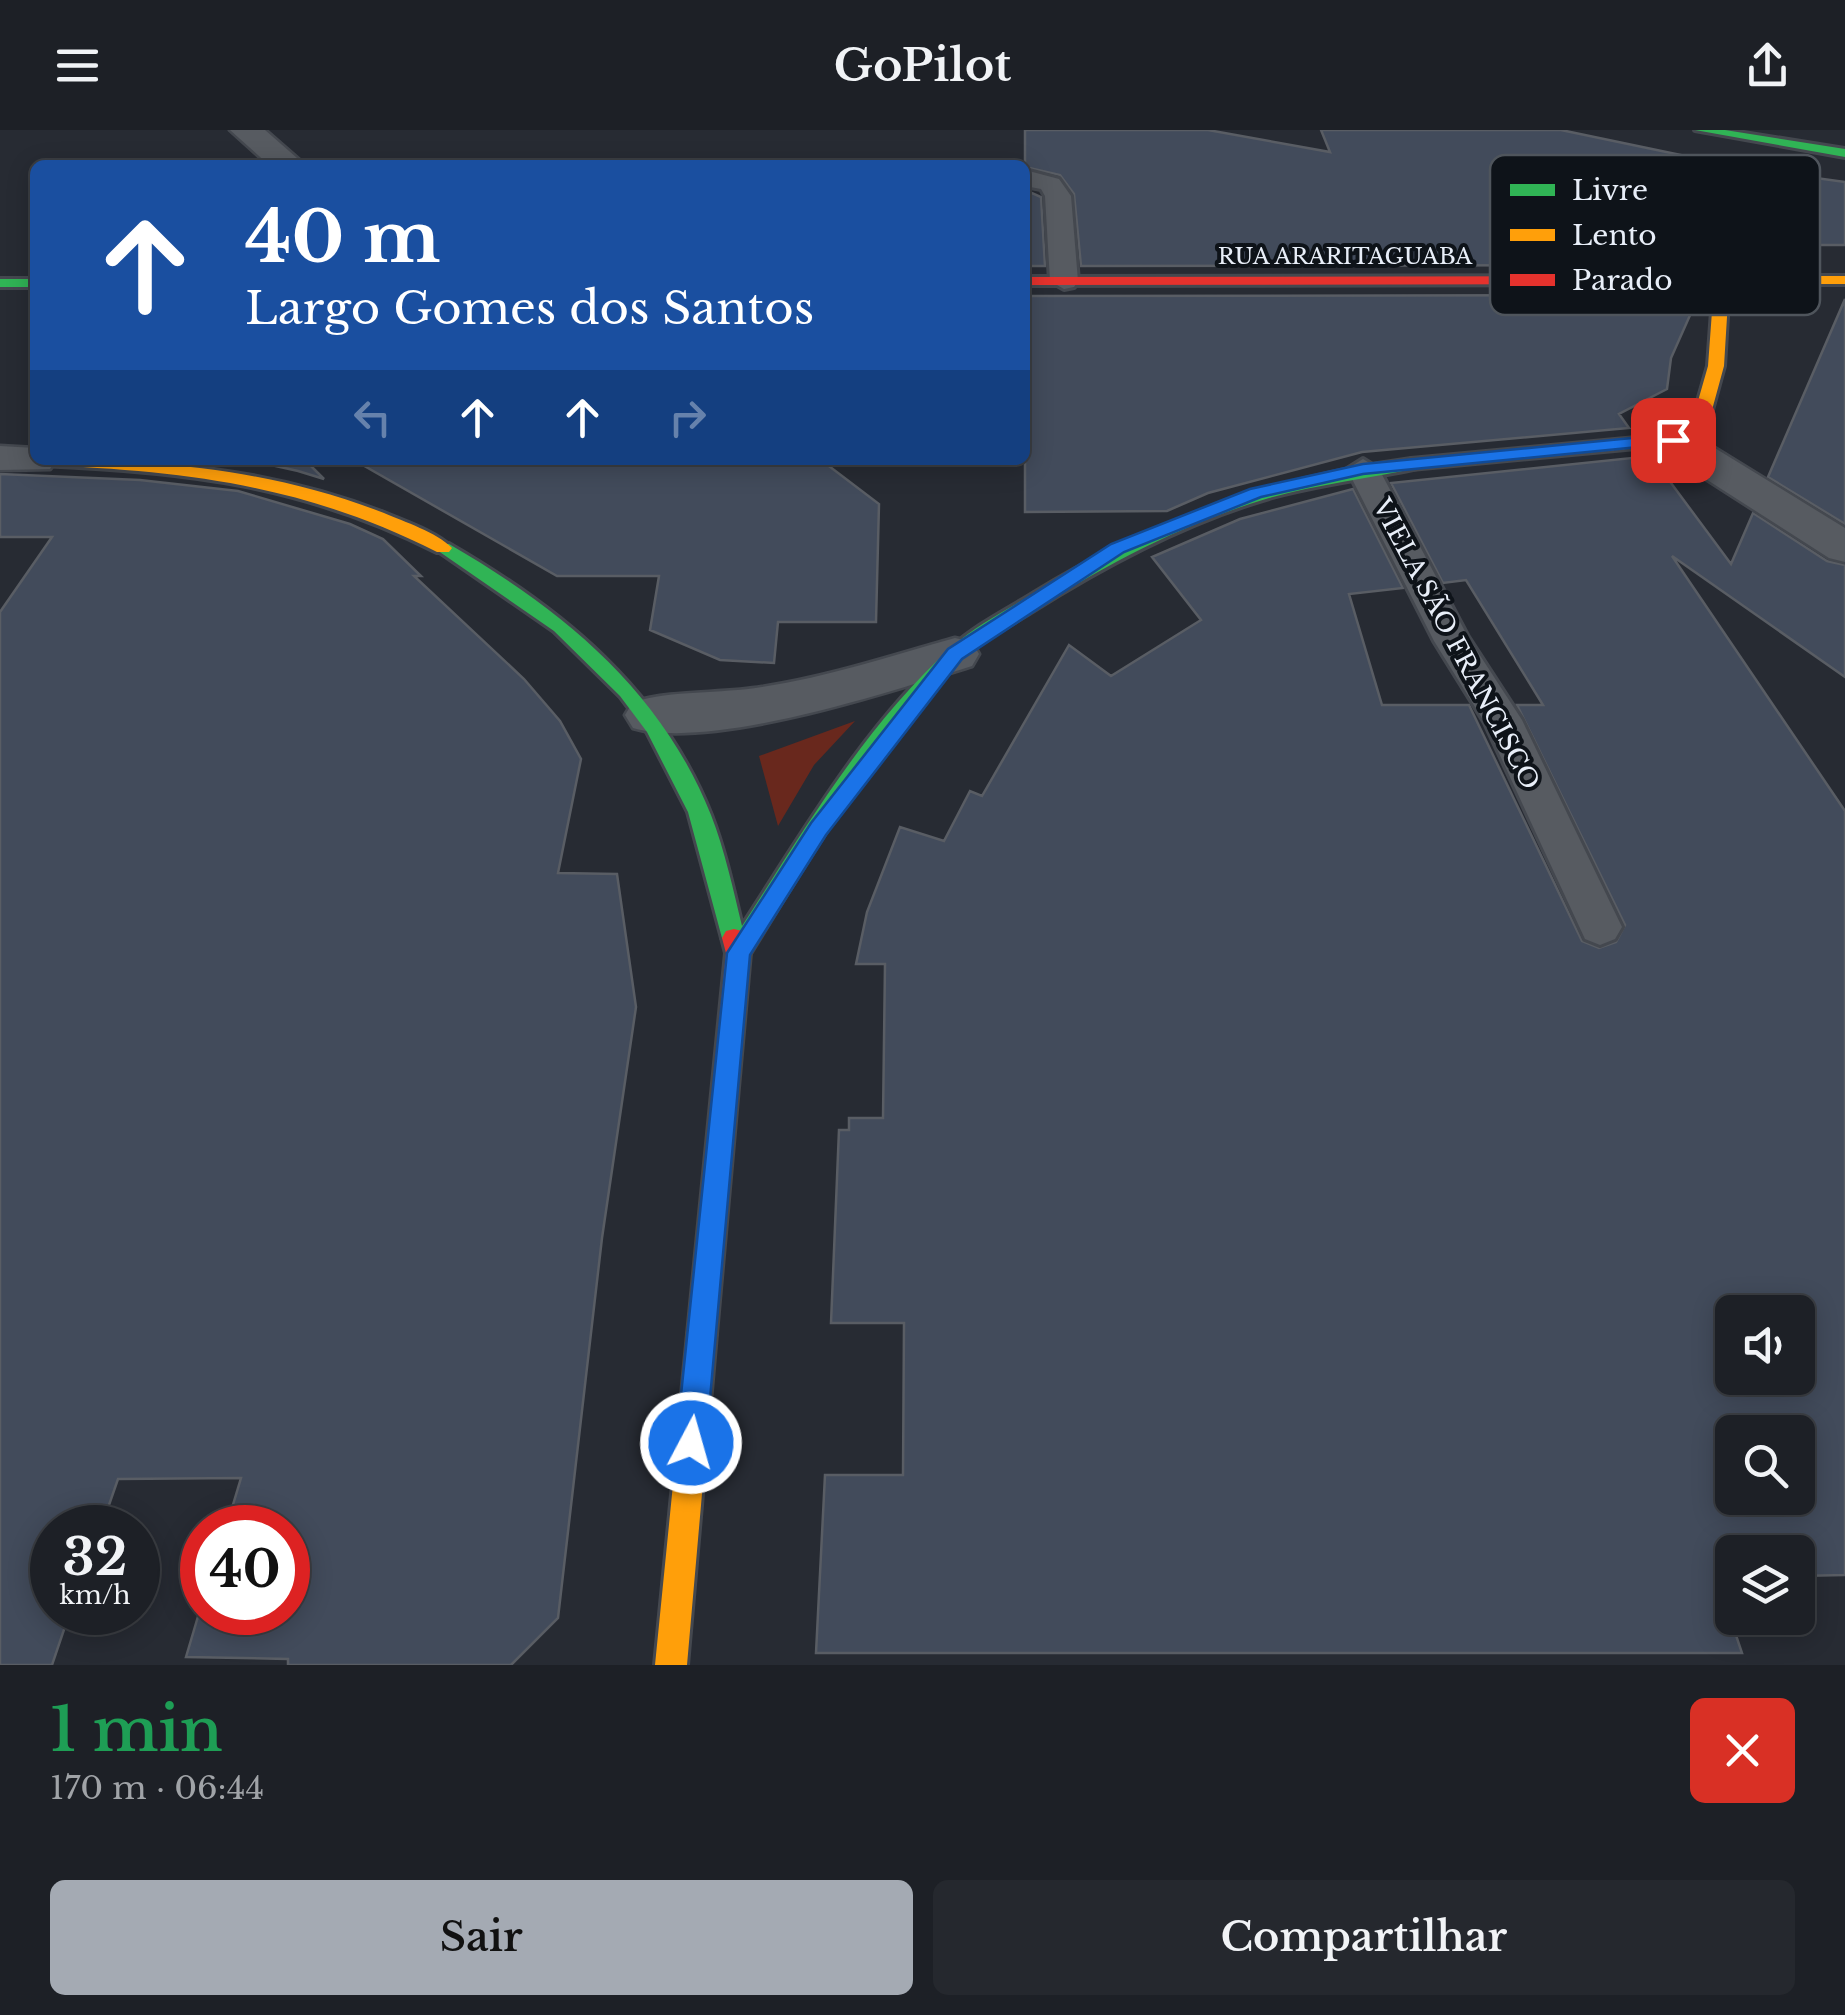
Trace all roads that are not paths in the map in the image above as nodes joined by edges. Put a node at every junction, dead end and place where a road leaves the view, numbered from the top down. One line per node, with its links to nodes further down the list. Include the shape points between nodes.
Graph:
1 (246, 130): 4 (street)
2 (1701, 130): 3 (street)
3 (1845, 153)
4 (283, 160)
5 (1030, 179): 8 (lane, via 1050,184 1058,196)
6 (1490, 280): 8 (street, RUA ARARITAGUABA)
7 (1030, 281): 8 (street, RUA ARARITAGUABA)
8 (1064, 281)
9 (0, 283): 10 (street)
10 (30, 283)
11 (1720, 315): 12 (street, via 1704,410)
12 (1673, 440): 14 (street); 15 (street)
13 (157, 465): 17 (street, via 242,475 366,510 486,572 562,623)
14 (1363, 469): 16 (street, via 1256,493 1118,548); 18 (lane, VIELA SÃO FRANCISCO, via 1452,642 1503,720)
15 (1845, 548)
16 (955, 654): 17 (street, via 763,706); 19 (street, via 828,816)
17 (650, 715): 19 (street, via 700,813)
18 (1600, 928)
19 (738, 953): 20 (street)
20 (670, 1665)

